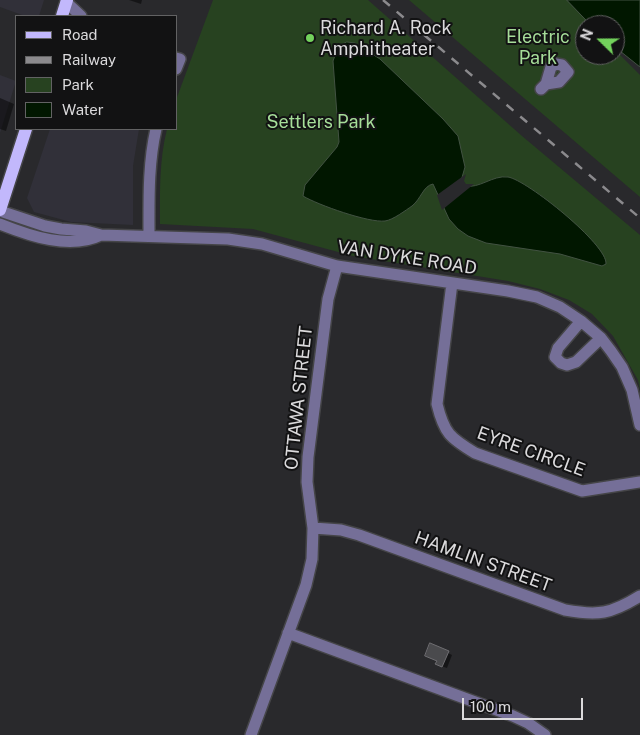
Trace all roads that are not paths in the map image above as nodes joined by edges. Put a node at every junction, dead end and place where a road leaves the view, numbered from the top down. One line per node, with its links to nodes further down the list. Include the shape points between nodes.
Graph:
1 (67, 1): 2 (main road); 3 (street)
2 (62, 15)
3 (81, 15)
4 (26, 130): 6 (main road)
5 (156, 130): 9 (street, via 152,146)
6 (0, 211): 8 (street, VAN DYKE ROAD, via 61,230)
7 (0, 224): 8 (street, VAN DYKE ROAD, via 42,238 88,241)
8 (101, 235): 9 (street, VAN DYKE ROAD)
9 (149, 236): 10 (street, VAN DYKE ROAD, via 228,239 262,244)
10 (337, 266): 11 (street, VAN DYKE ROAD); 16 (street, OTTAWA STREET, via 328,299 308,458 307,482)
11 (452, 283): 12 (street, VAN DYKE ROAD, via 537,297); 15 (street, EYRE CIRCLE, via 437,404 441,422 449,435 475,453 582,491)
12 (581, 321): 13 (street, VAN DYKE ROAD); 13 (street, via 558,348 555,356 561,363 576,362)
13 (601, 338): 14 (street, VAN DYKE ROAD, via 632,390)
14 (640, 425)
15 (640, 482)
16 (313, 528): 17 (street, HAMLIN STREET, via 359,535 565,610 587,614 606,612); 18 (street, OTTAWA STREET, via 312,559)
17 (640, 596)
18 (288, 633): 19 (street, OTTAWA STREET); 20 (street, via 512,716)
19 (251, 735)
20 (545, 735)

